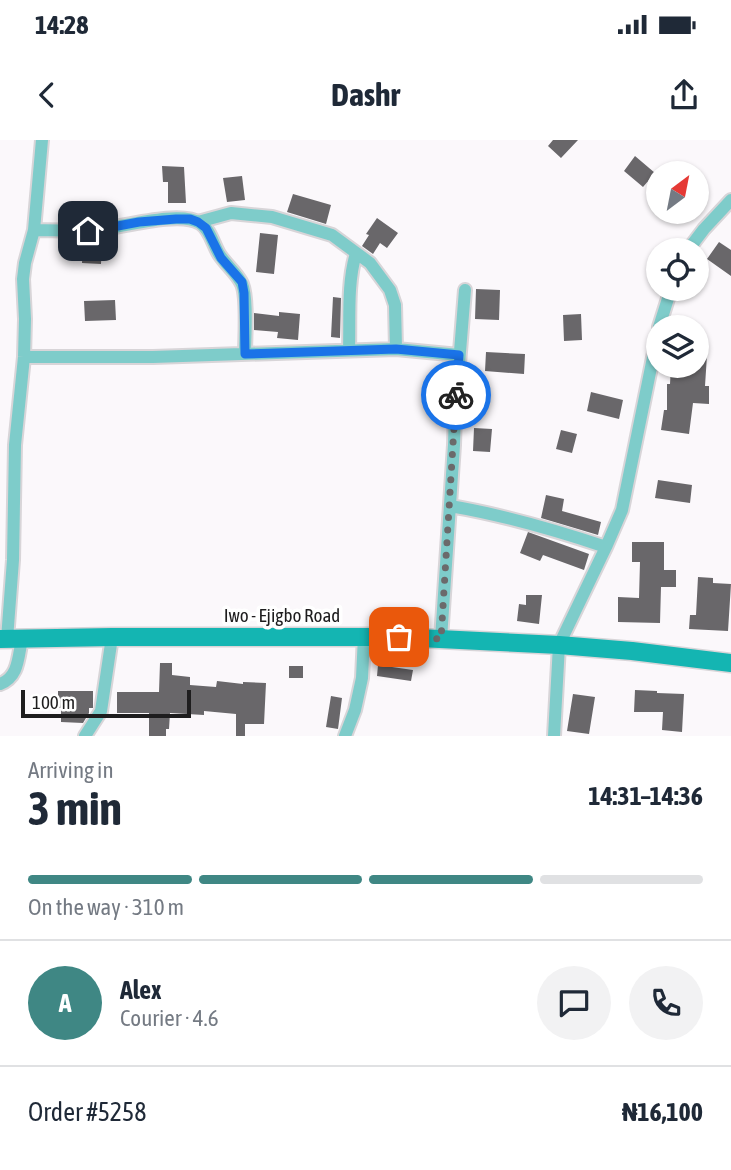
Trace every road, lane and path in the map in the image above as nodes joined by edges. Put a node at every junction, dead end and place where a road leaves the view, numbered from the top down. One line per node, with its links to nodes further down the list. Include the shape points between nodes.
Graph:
1 (41, 140): 4 (street)
2 (731, 200): 5 (street)
3 (198, 222): 4 (street, via 176,219 95,230); 6 (street, via 231,213 272,216 332,235); 10 (street, via 242,282)
4 (34, 230): 12 (street, via 23,279)
5 (697, 238)
6 (356, 253): 8 (street, via 370,263 390,290); 9 (street, via 350,282)
7 (465, 290): 11 (street)
8 (396, 349): 9 (street); 11 (street)
9 (349, 350): 10 (street)
10 (245, 354): 12 (street)
11 (459, 355): 14 (street)
12 (24, 357): 18 (street, via 15,445)
13 (649, 378): 15 (street, via 626,496)
14 (450, 506): 15 (street, via 518,519); 19 (street)
15 (606, 547): 20 (street)
16 (112, 636): 17 (main road, Iwo - Ejigbo Road); 18 (main road, Iwo - Ejigbo Road); 23 (street, via 101,711)
17 (364, 636): 19 (main road, Iwo - Ejigbo Road); 24 (street, via 362,678)
18 (10, 639): 22 (street, via 16,670)
19 (441, 639): 20 (main road, Iwo - Ejigbo Road)
20 (559, 645): 21 (main road, Iwo - Ejigbo Road); 25 (street)
21 (731, 663)
22 (0, 684)
23 (85, 736)
24 (345, 736)
25 (554, 736)

